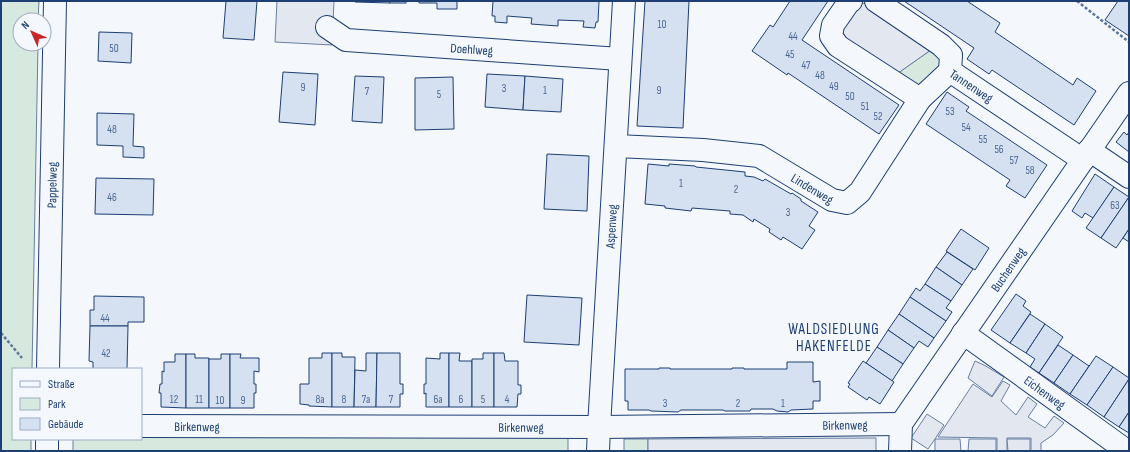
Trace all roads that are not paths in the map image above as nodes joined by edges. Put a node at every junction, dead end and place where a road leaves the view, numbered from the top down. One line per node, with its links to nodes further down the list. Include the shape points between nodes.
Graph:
1 (55, 1): 14 (street, Pappelweg)
2 (624, 1): 6 (street, Aspenweg)
3 (851, 1): 9 (street, via 833,25 831,36 838,46)
4 (876, 1): 7 (street, Tannenweg, via 951,55)
5 (327, 27): 6 (street, Doehlweg, via 346,40)
6 (620, 59): 10 (street, Aspenweg)
7 (950, 71): 9 (street, Lindenweg); 11 (street, Tannenweg)
8 (1129, 93): 11 (street, Buchenweg)
9 (920, 99): 10 (street, Lindenweg, via 860,192 847,203 832,200 759,156 703,150)
10 (616, 146): 17 (street, Aspenweg)
11 (1086, 155): 12 (street, Tannenweg); 13 (street, Buchenweg)
12 (1129, 177)
13 (963, 333): 15 (street, Buchenweg); 22 (street, Eichenweg)
14 (48, 368)
15 (901, 424): 17 (street, Birkenweg); 21 (street)
16 (142, 426): 17 (street, Birkenweg)
17 (599, 427): 20 (street, Aspenweg)
18 (47, 440): 19 (street)
19 (47, 451)
20 (598, 451)
21 (900, 451)
22 (1127, 451)

